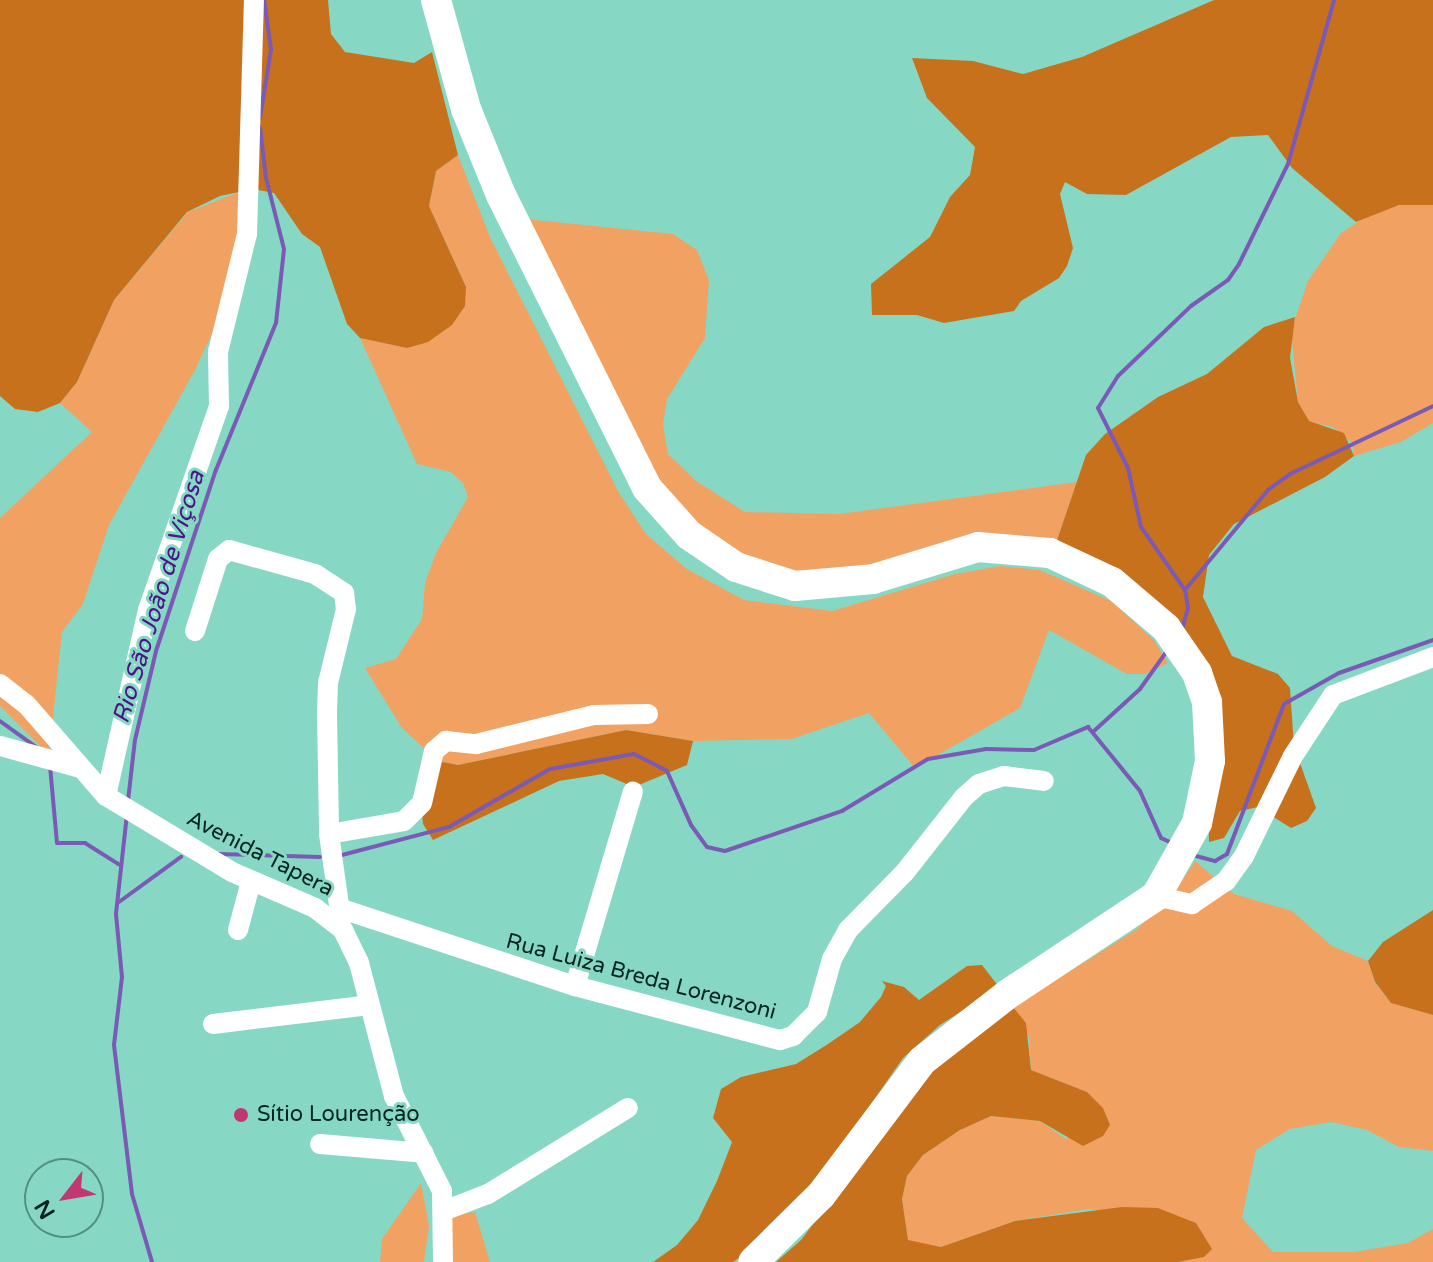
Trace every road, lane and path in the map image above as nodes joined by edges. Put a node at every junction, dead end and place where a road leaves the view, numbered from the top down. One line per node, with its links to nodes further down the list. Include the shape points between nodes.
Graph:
1 (254, 0): 11 (street, via 247,234 218,352 219,406 148,610)
2 (436, 0): 14 (highway, via 466,109 501,195 647,488 713,555 765,580 831,586 873,579 978,547 1050,553 1112,582 1166,628 1197,673 1207,702 1210,761 1197,823)
3 (195, 631): 12 (street, via 218,559 229,550 315,574 344,593 346,609 328,683)
4 (1433, 657): 14 (street, via 1333,695 1293,756 1244,856 1226,881 1192,904)
5 (0, 684): 8 (street, Avenida Tapera, via 26,704)
6 (648, 714): 12 (street, via 594,715 476,744 446,741 434,751 422,803 404,821)
7 (0, 746): 8 (street)
8 (77, 767): 11 (street, Avenida Tapera)
9 (1044, 781): 18 (street, Rua Luiza Breda Lorenzoni, via 1004,776 964,797 905,872 848,930 832,959 817,1012 793,1036 780,1040 738,1033)
10 (633, 791): 18 (street)
11 (110, 799): 13 (street, Avenida Tapera)
12 (329, 834): 15 (street)
13 (251, 881): 16 (street); 17 (street, Avenida Tapera, via 315,908)
14 (1156, 896): 26 (highway, via 1008,994 922,1061 821,1195)
15 (339, 908): 17 (street); 18 (street, Rua Luiza Breda Lorenzoni)
16 (238, 930)
17 (343, 930): 19 (street, Avenida Tapera, via 356,955)
18 (575, 986)
19 (369, 1005): 20 (street); 23 (street, Avenida Tapera, via 394,1096)
20 (213, 1024)
21 (628, 1108): 24 (street, via 488,1194)
22 (320, 1144): 23 (street)
23 (424, 1153): 24 (street, Avenida Tapera)
24 (446, 1210): 25 (street, Avenida Tapera)
25 (443, 1262)
26 (753, 1262)

